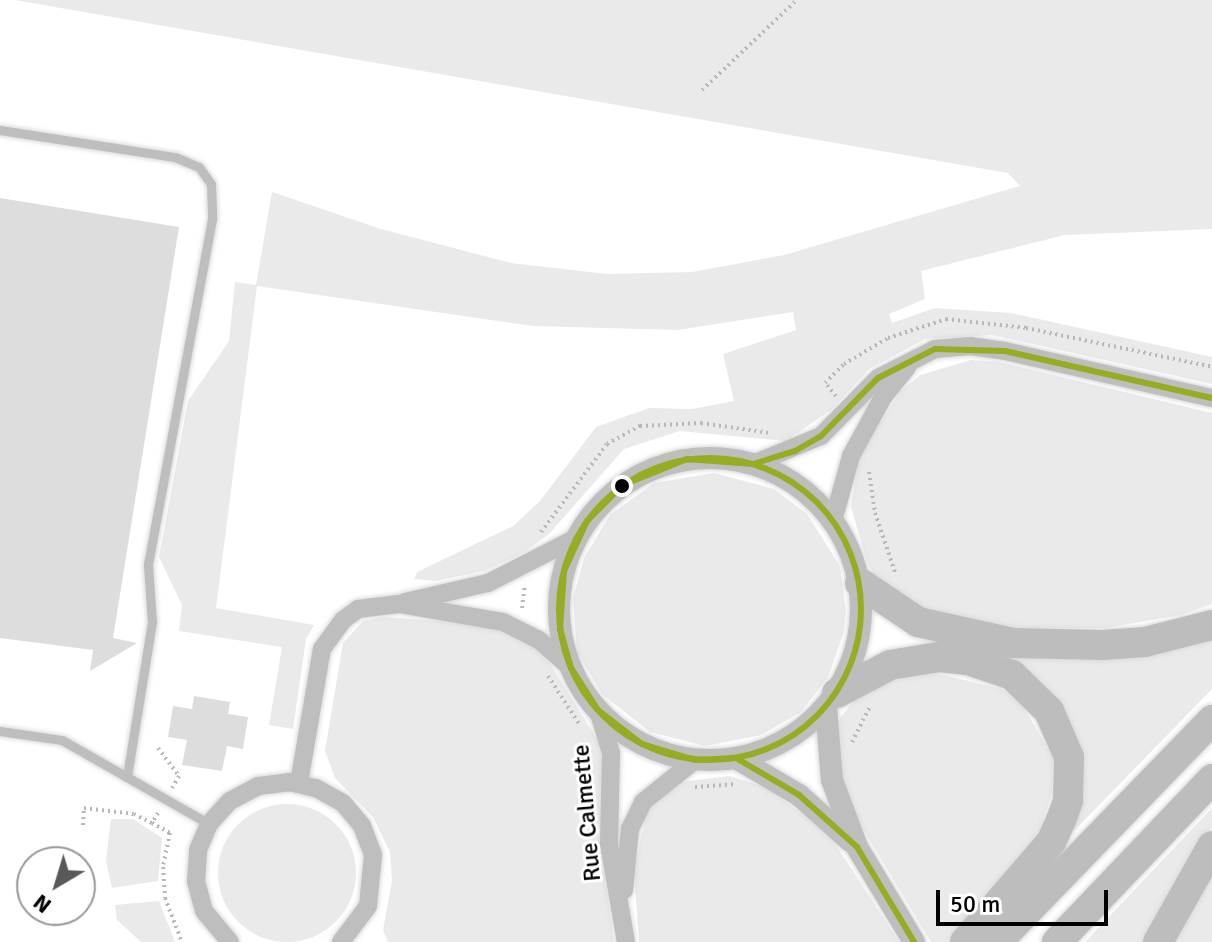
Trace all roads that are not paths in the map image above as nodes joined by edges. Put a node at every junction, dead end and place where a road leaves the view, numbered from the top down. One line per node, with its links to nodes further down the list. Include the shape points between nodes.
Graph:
1 (0, 130): 17 (lane, via 175,157 199,167 211,184 212,219 148,565 152,622)
2 (912, 361): 3 (street, via 935,349 970,346); 4 (street, via 878,378 821,436); 5 (street, via 883,397 851,456)
3 (1212, 398)
4 (753, 464): 5 (street, via 796,485); 6 (street, via 707,458 653,469 605,500)
5 (833, 521): 7 (street)
6 (576, 538): 8 (street, via 488,583); 10 (street, via 564,571 559,610)
7 (860, 583): 9 (highway, via 918,622 1013,643 1145,642); 11 (street, via 858,645)
8 (399, 604): 10 (street, via 465,613 520,628); 19 (street, via 358,609 330,634 322,649)
9 (1212, 625)
10 (571, 668): 12 (street)
11 (831, 700): 15 (street, via 786,741); 22 (street, via 832,780); 28 (highway, via 890,665 939,657 968,660 1012,675 1049,711 1069,757 1065,811 1051,842)
12 (598, 710): 16 (street, via 642,744); 23 (street, Rue Calmette, via 611,753 609,844)
13 (1212, 720): 29 (highway)
14 (0, 731): 17 (lane, via 62,740)
15 (736, 758): 16 (street); 22 (street, via 799,795)
16 (695, 760): 23 (street, Rue Calmette, via 643,802 630,829)
17 (127, 777): 20 (lane)
18 (1212, 779): 30 (highway)
19 (299, 783): 20 (street, via 258,786 230,801); 26 (street, via 343,803 362,826 373,855 368,906)
20 (209, 824): 25 (street, via 198,850 196,881 204,911)
21 (1212, 846): 31 (highway)
22 (857, 847): 24 (street)
23 (622, 913): 27 (street, Rue Calmette)
24 (912, 937)
25 (230, 942)
26 (341, 942)
27 (626, 942)
28 (965, 942)
29 (997, 942)
30 (1057, 942)
31 (1158, 942)

